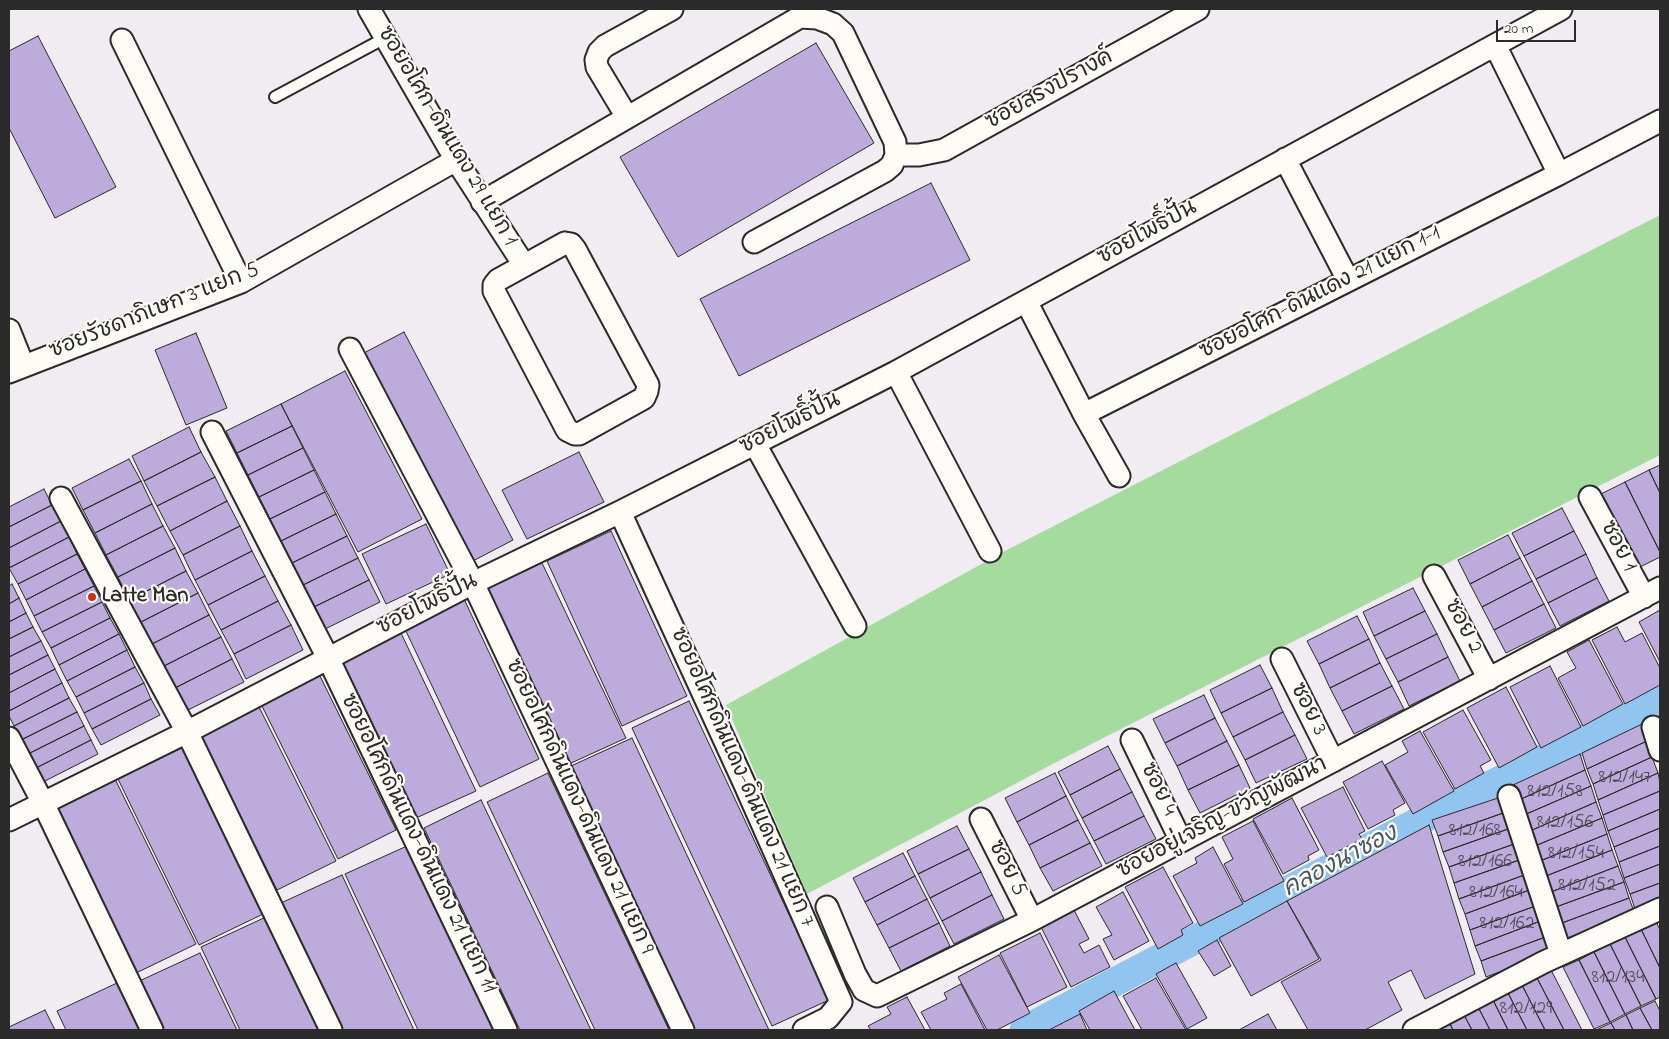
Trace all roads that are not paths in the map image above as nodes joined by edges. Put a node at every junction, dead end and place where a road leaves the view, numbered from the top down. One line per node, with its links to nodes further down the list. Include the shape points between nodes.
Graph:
1 (369, 9): 5 (street, ซอยอโศก-ดินแดง 29 แยก 1)
2 (672, 9): 9 (street, via 599,52 597,67)
3 (1198, 9): 11 (street, ซอยสรงปรางค์, via 944,150 918,155)
4 (1561, 9): 7 (street, ซอยโพธิ์ปั้น)
5 (385, 38): 8 (lane); 13 (street, ซอยอโศก-ดินแดง 29 แยก 1)
6 (122, 40): 19 (street)
7 (1495, 45): 12 (street, ซอยโพธิ์ปั้น); 14 (street)
8 (275, 97)
9 (627, 118): 11 (street, via 800,17 817,18 843,33 895,142); 15 (street)
10 (1660, 121): 14 (street, ซอยอโศก-ดินแดง 21 แยก 1-1)
11 (896, 154): 16 (street, via 892,165 885,171)
12 (1285, 159): 18 (street); 20 (street, ซอยโพธิ์ปั้น)
13 (456, 160): 15 (street, ซอยอโศก-ดินแดง 29 แยก 1); 19 (street, ซอยรัชดาภิเษก 3 แยก 5)
14 (1559, 174): 18 (street, ซอยอโศก-ดินแดง 21 แยก 1-1)
15 (482, 202): 17 (street, ซอยอโศก-ดินแดง 29 แยก 1)
16 (754, 242)
17 (524, 265): 17 (street, via 565,243 575,248 648,385 644,398 579,434 566,430 494,290 498,280)
18 (1348, 280): 25 (street, ซอยอโศก-ดินแดง 21 แยก 1-1)
19 (240, 282): 23 (street, ซอยรัชดาภิเษก 3 แยก 5)
20 (1026, 301): 24 (street, ซอยโพธิ์ปั้น); 25 (street)
21 (9, 330): 23 (street)
22 (350, 349): 34 (street, ซอยอโศกดินแดง-ดินแดง 21 แยก 9)
23 (16, 368)
24 (896, 372): 27 (street, ซอยโพธิ์ปั้น); 32 (street)
25 (1084, 414): 28 (street)
26 (212, 432): 37 (street, ซอยอโศกดินแดง-ดินแดง 21 แยก 11)
27 (755, 444): 31 (street, ซอยโพธิ์ปั้น); 36 (street)
28 (1119, 476)
29 (1590, 497): 35 (street, ซอย 1)
30 (61, 498): 41 (street)
31 (620, 512): 34 (street, ซอยโพธิ์ปั้น); 59 (street, ซอยอโศกดินแดง-ดินแดง 21 แยก 7, via 841,1002 828,1018)
32 (990, 551)
33 (1434, 576): 39 (street, ซอย 2)
34 (473, 583): 37 (street, ซอยโพธิ์ปั้น); 58 (street, ซอยอโศกดินแดง-ดินแดง 21 แยก 9)
35 (1652, 592): 39 (street, ซอยอยู่เจริญ-ขวัญพัฒนา)
36 (855, 626)
37 (328, 658): 41 (street, ซอยโพธิ์ปั้น); 57 (street, ซอยอโศกดินแดง-ดินแดง 21 แยก 11)
38 (1282, 659): 45 (street, ซอย 3)
39 (1489, 679): 45 (street, ซอยอยู่เจริญ-ขวัญพัฒนา)
40 (1653, 727): 44 (street)
41 (187, 732): 47 (street, ซอยโพธิ์ปั้น); 56 (street)
42 (9, 738): 47 (street)
43 (1132, 740): 50 (street, ซอย 4)
44 (1660, 750)
45 (1333, 761): 50 (street, ซอยอยู่เจริญ-ขวัญพัฒนา)
46 (1508, 796): 54 (street)
47 (43, 803): 49 (street, ซอยโพธิ์ปั้น); 55 (street)
48 (980, 819): 53 (street, ซอย 5)
49 (9, 820)
50 (1181, 841): 53 (street, ซอยอยู่เจริญ-ขวัญพัฒนา)
51 (827, 907): 53 (street, ซอยอยู่เจริญ-ขวัญพัฒนา, via 864,990 878,996)
52 (1660, 909): 54 (street)
53 (1032, 920)
54 (1561, 954): 60 (street)
55 (152, 1030)
56 (332, 1030)
57 (506, 1030)
58 (683, 1030)
59 (804, 1030)
60 (1414, 1030)

